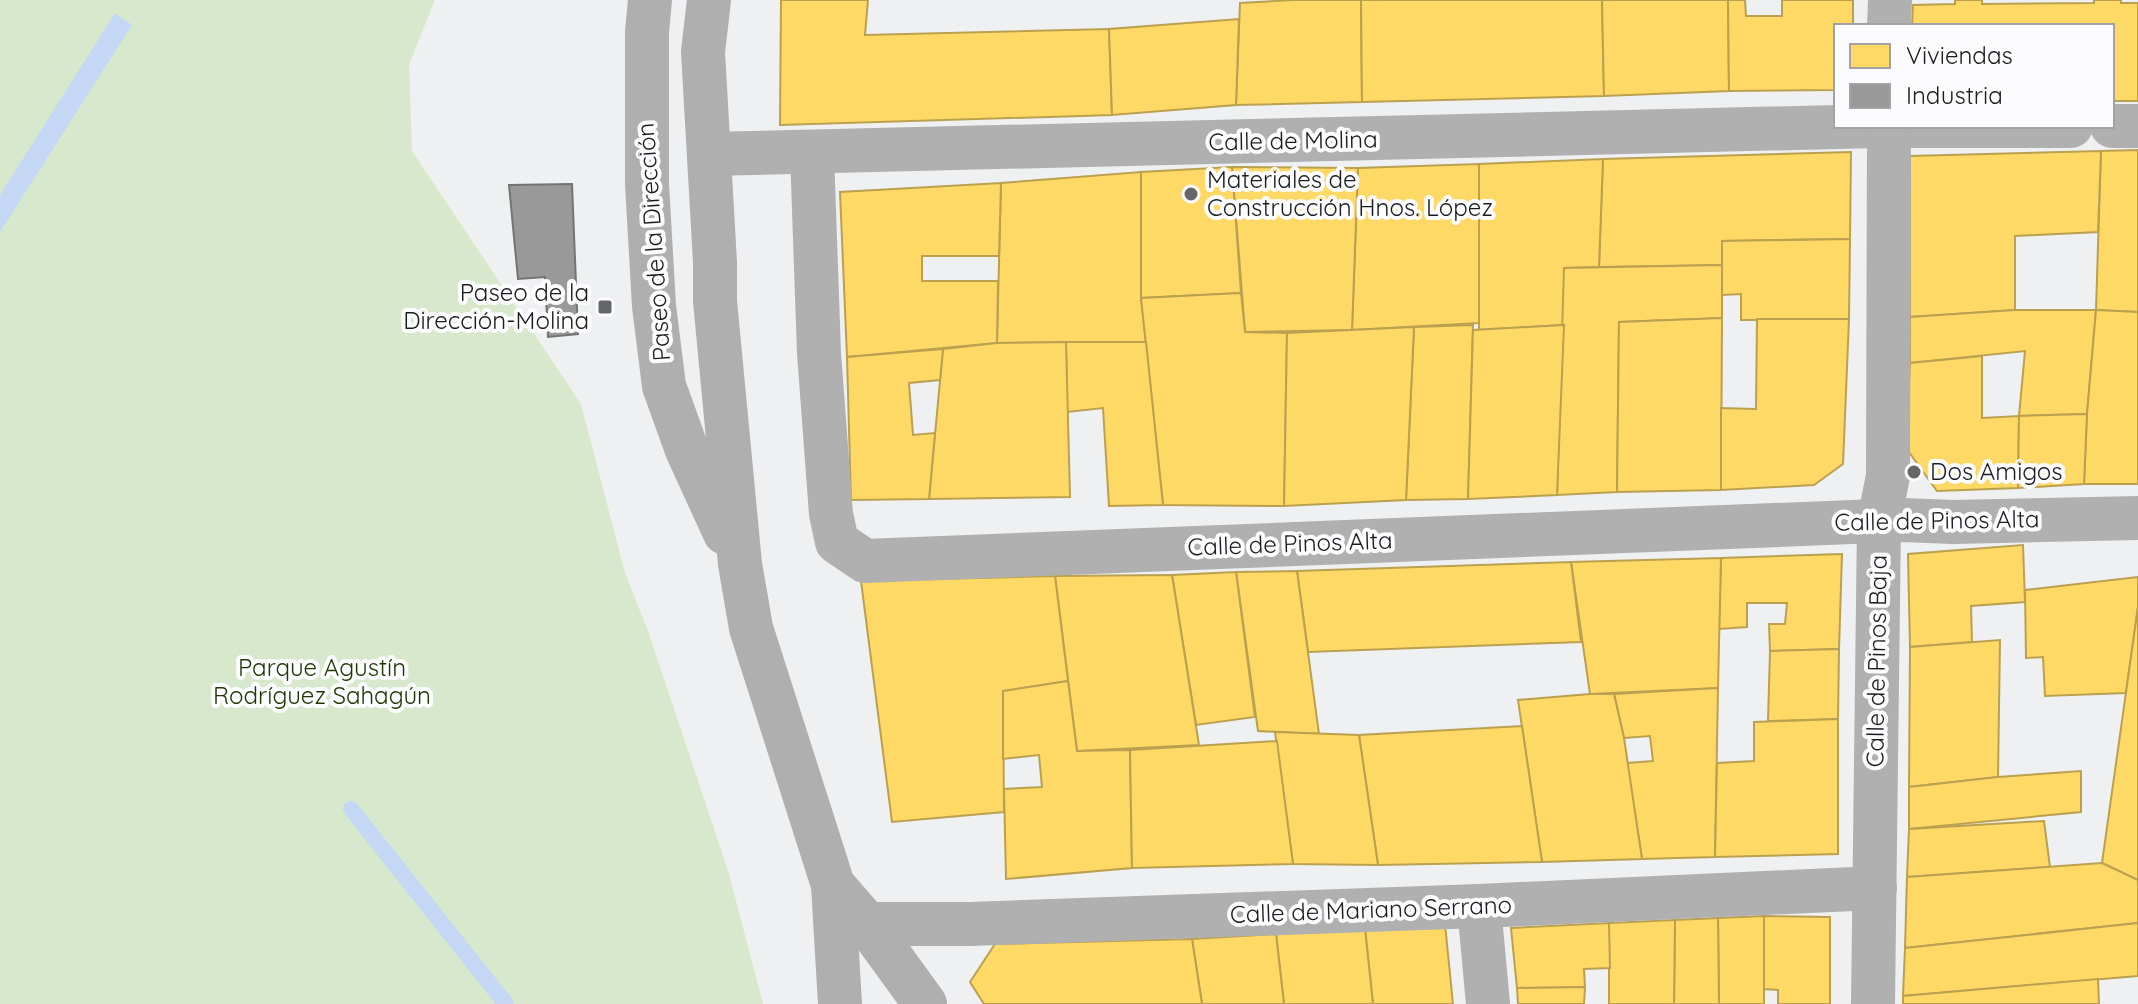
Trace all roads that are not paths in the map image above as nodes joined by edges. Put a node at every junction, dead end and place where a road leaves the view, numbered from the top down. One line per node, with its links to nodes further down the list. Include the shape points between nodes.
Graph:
1 (650, 0): 13 (street, Paseo de la Dirección, via 647,184 664,386)
2 (709, 0): 10 (street, Paseo de la Dirección, via 703,52)
3 (1890, 0): 4 (street)
4 (1889, 24)
5 (2114, 126): 6 (street)
6 (2138, 126)
7 (1834, 127): 9 (street, Calle de Molina)
8 (1889, 128): 12 (street, Calle de Pinos Baja, via 1888,476)
9 (812, 153): 10 (street, Calle de Molina); 12 (street, Calle de Pinos Alta, via 831,514 837,542 865,561)
10 (709, 154): 13 (street, Paseo de la Dirección, via 715,301)
11 (2138, 518): 12 (street, Calle de Pinos Alta)
12 (1879, 521): 15 (street, Calle de Pinos Baja)
13 (740, 564): 14 (street, Paseo de la Dirección, via 751,628)
14 (833, 885): 17 (street, Paseo de la Dirección); 18 (street, Paseo de la Dirección)
15 (1875, 888): 16 (street, Calle de Mariano Serrano); 21 (street, Calle de Pinos Baja)
16 (1479, 906): 17 (street, Calle de Mariano Serrano); 20 (street)
17 (867, 924): 19 (street, Paseo de la Dirección)
18 (840, 1004)
19 (925, 1004)
20 (1488, 1004)
21 (1873, 1004)

